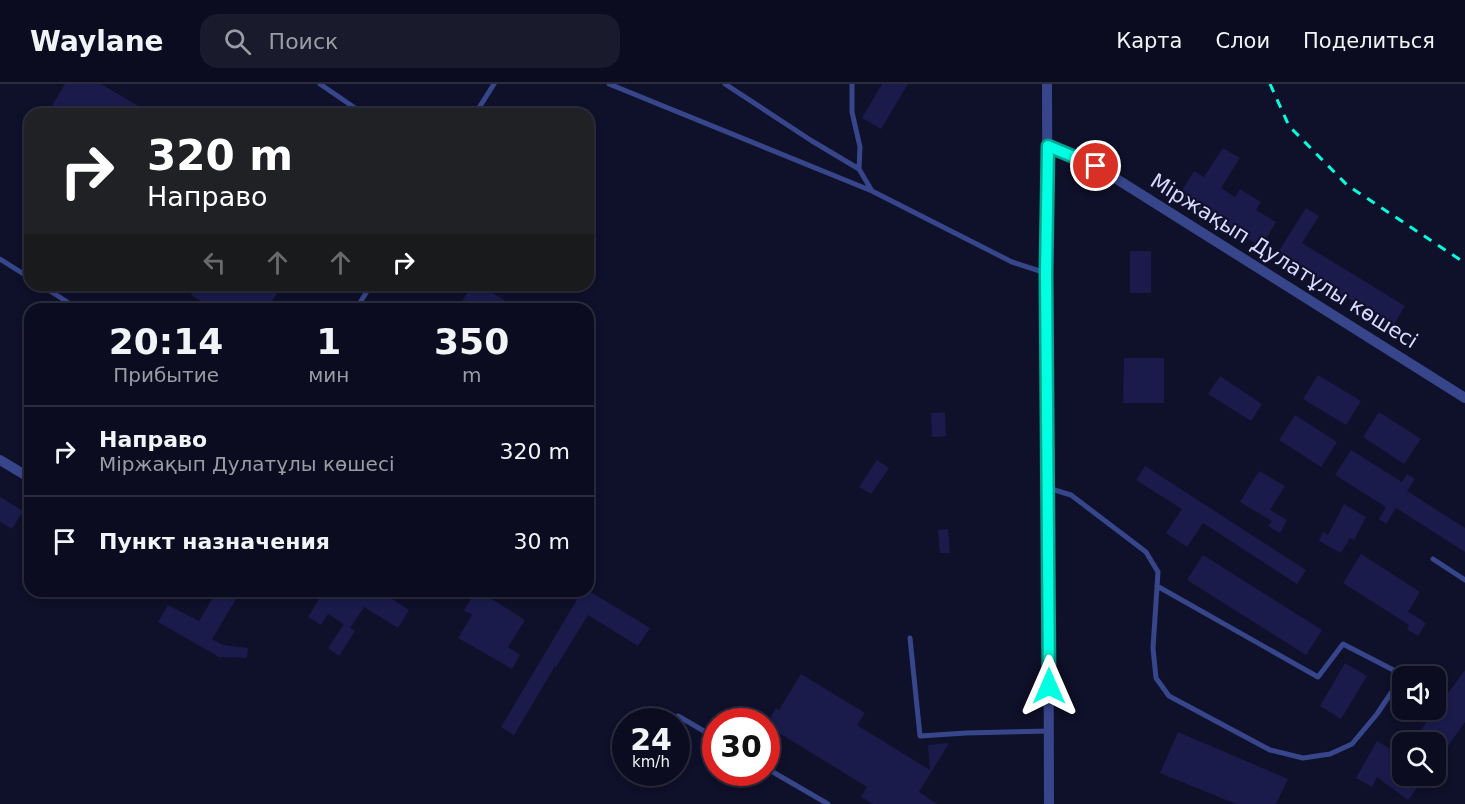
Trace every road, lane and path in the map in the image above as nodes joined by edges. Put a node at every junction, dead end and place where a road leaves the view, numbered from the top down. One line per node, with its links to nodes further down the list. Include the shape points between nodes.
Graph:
1 (320, 84): 7 (lane)
2 (495, 84): 8 (lane)
3 (609, 84): 11 (lane)
4 (725, 84): 10 (lane)
5 (852, 84): 10 (lane)
6 (1047, 84): 9 (street)
7 (355, 108)
8 (479, 108)
9 (1048, 146): 13 (street); 17 (street, Міржақып Дулатұлы көшесі, via 1096,166)
10 (859, 169): 11 (lane)
11 (872, 191): 13 (lane, via 1012,262)
12 (0, 259): 14 (lane)
13 (1046, 273): 20 (street)
14 (24, 274)
15 (50, 291): 16 (lane)
16 (68, 303)
17 (1465, 398)
18 (0, 460): 19 (street)
19 (24, 474)
20 (1048, 488): 23 (lane, via 1071,495 1146,552 1158,572); 25 (street)
21 (1433, 559): 22 (lane)
22 (1465, 580)
23 (1158, 586): 23 (lane, via 1153,648 1156,678 1169,696 1270,750 1303,758 1329,754 1352,744 1403,675 1343,644 1318,677)
24 (910, 638): 25 (lane, via 920,736)
25 (1049, 731): 28 (street)
26 (780, 776): 27 (lane)
27 (828, 804)
28 (1049, 804)

